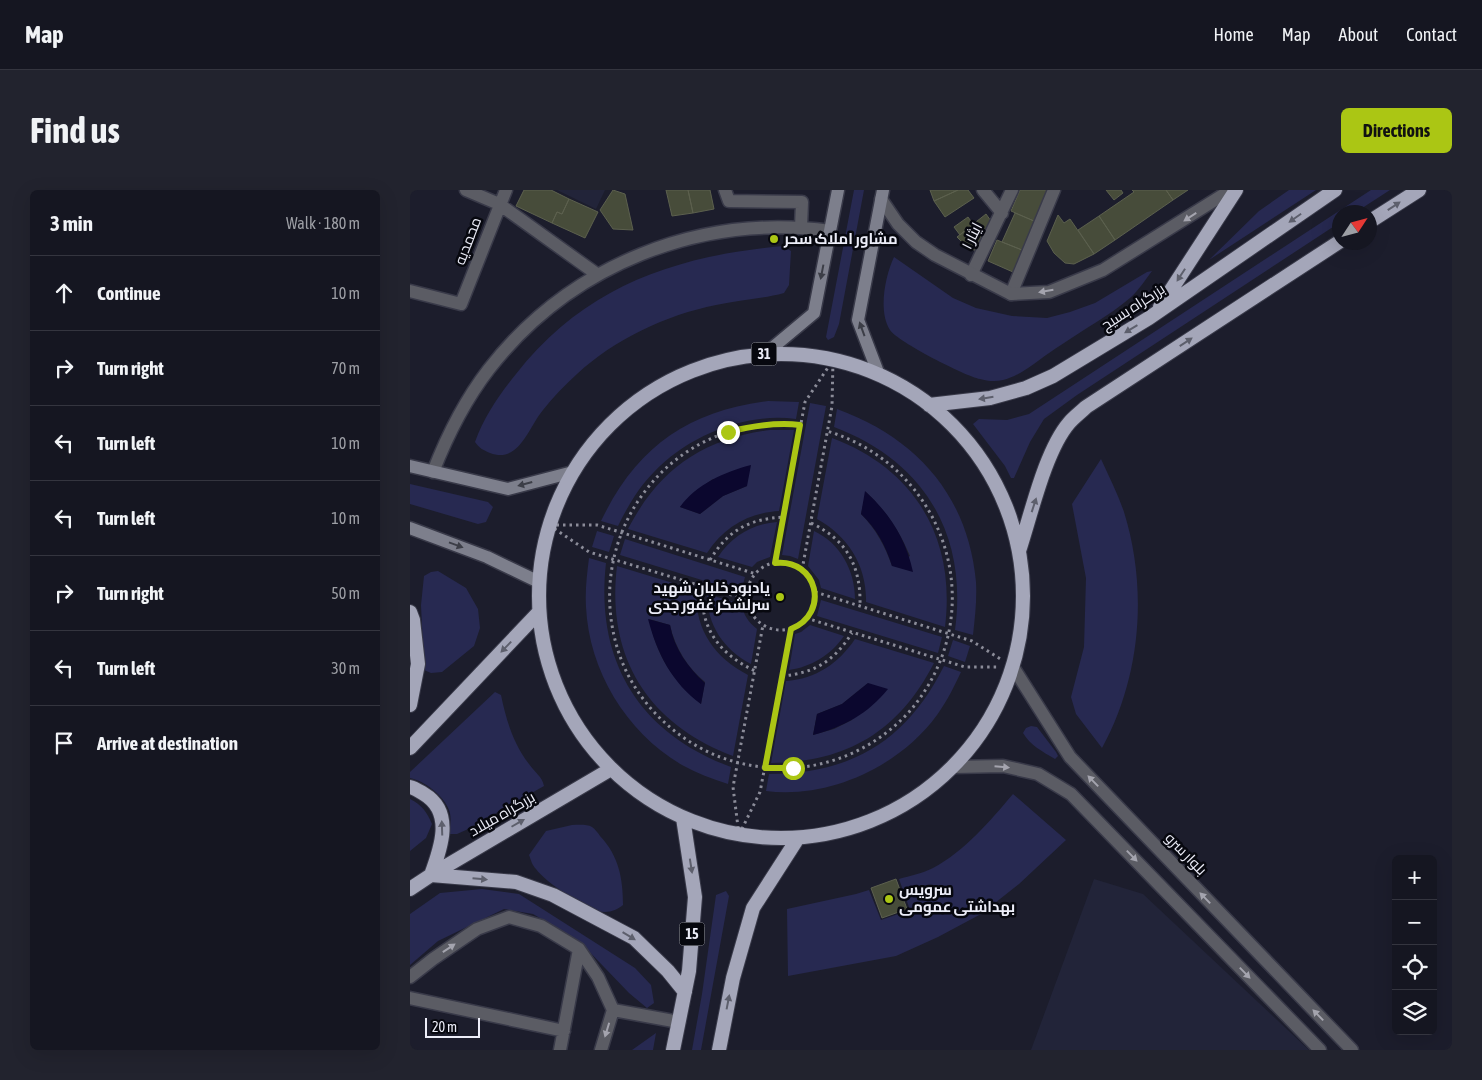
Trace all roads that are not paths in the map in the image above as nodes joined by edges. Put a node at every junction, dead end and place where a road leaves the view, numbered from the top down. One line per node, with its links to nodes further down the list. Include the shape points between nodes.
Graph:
1 (466, 190): 13 (street)
2 (506, 190): 13 (street, محمدیه)
3 (725, 190): 16 (street, via 729,200 802,202)
4 (838, 190): 17 (main road)
5 (983, 190): 14 (street, ایثار ۱)
6 (1012, 190): 14 (street, ایثار ۱)
7 (1054, 190): 22 (street)
8 (1231, 190): 22 (street, one-way to 22, via 1103,270 1048,292)
9 (1236, 190): 23 (highway, one-way to 23)
10 (1335, 190): 23 (highway, بزرگراه بسیج, one-way to 23)
11 (1419, 190): 15 (highway, one-way to 11)
12 (882, 195): 20 (street, via 898,224 916,242); 25 (main road, one-way to 12, via 858,320)
13 (499, 204): 19 (street); 21 (street, محمدیه, via 461,304)
14 (1002, 213): 20 (street, ایثار ۱)
15 (1377, 217)
16 (800, 227): 17 (street); 19 (street, via 756,227 712,233 668,244)
17 (830, 231): 24 (main road, one-way to 24, via 814,313)
18 (1332, 247): 31 (highway, 31, one-way to 18, via 1044,472 1070,422 1086,407)
19 (598, 275): 28 (street, via 551,306 488,369 464,406)
20 (971, 275): 22 (street)
21 (410, 290)
22 (1011, 294)
23 (1156, 313): 26 (highway, بزرگراه بسیج, one-way to 26, via 1053,376 1026,388 990,398)
24 (764, 354): 25 (highway, 31, via 794,354 832,360); 29 (highway, 31, via 707,365 654,389 608,425)
25 (878, 374): 26 (highway, 31)
26 (929, 405): 31 (highway, 31, via 951,424 987,470 1012,523)
27 (410, 466): 28 (main road)
28 (433, 472): 29 (main road, one-way to 28, via 508,489)
29 (573, 472): 32 (highway, 31, via 549,525)
30 (410, 528): 32 (main road, one-way to 32, via 486,557)
31 (1019, 552): 35 (highway, 31, via 1023,610)
32 (539, 582): 34 (highway, 31)
33 (410, 612): 36 (highway, via 418,664)
34 (539, 612): 37 (highway, one-way to 37); 39 (highway, 31, via 550,669 561,697 591,747)
35 (1013, 668): 38 (highway, 31, via 990,721); 57 (street, بلوار سرو, one-way to 35, via 1070,757)
36 (410, 702)
37 (410, 748)
38 (954, 767): 42 (highway, 31, via 908,804 882,817 855,828); 56 (street, one-way to 56, via 1003,766 1038,774 1071,794)
39 (611, 769): 41 (highway, 31, via 633,788); 43 (highway, بزرگراه میلاد, one-way to 39)
40 (410, 787): 43 (highway, one-way to 40, via 443,835 442,815 431,798)
41 (683, 818): 42 (highway, 31, via 739,835); 47 (highway, 15, one-way to 47, via 695,897)
42 (798, 838): 55 (highway, one-way to 42, via 733,978 753,908)
43 (431, 874): 44 (highway, بزرگراه میلاد); 47 (highway, one-way to 47, via 516,882 552,895 634,938)
44 (410, 889)
45 (579, 949): 46 (street, one-way to 45, via 477,930 509,917 541,926); 49 (street, via 598,977); 51 (street)
46 (410, 977)
47 (685, 992): 50 (highway, 15)
48 (410, 998): 51 (street)
49 (613, 1010): 50 (street); 53 (street, one-way to 53)
50 (679, 1022): 54 (highway, 15)
51 (564, 1031): 52 (street)
52 (560, 1050)
53 (601, 1050)
54 (673, 1050)
55 (720, 1050)
56 (1320, 1050)
57 (1352, 1050)

